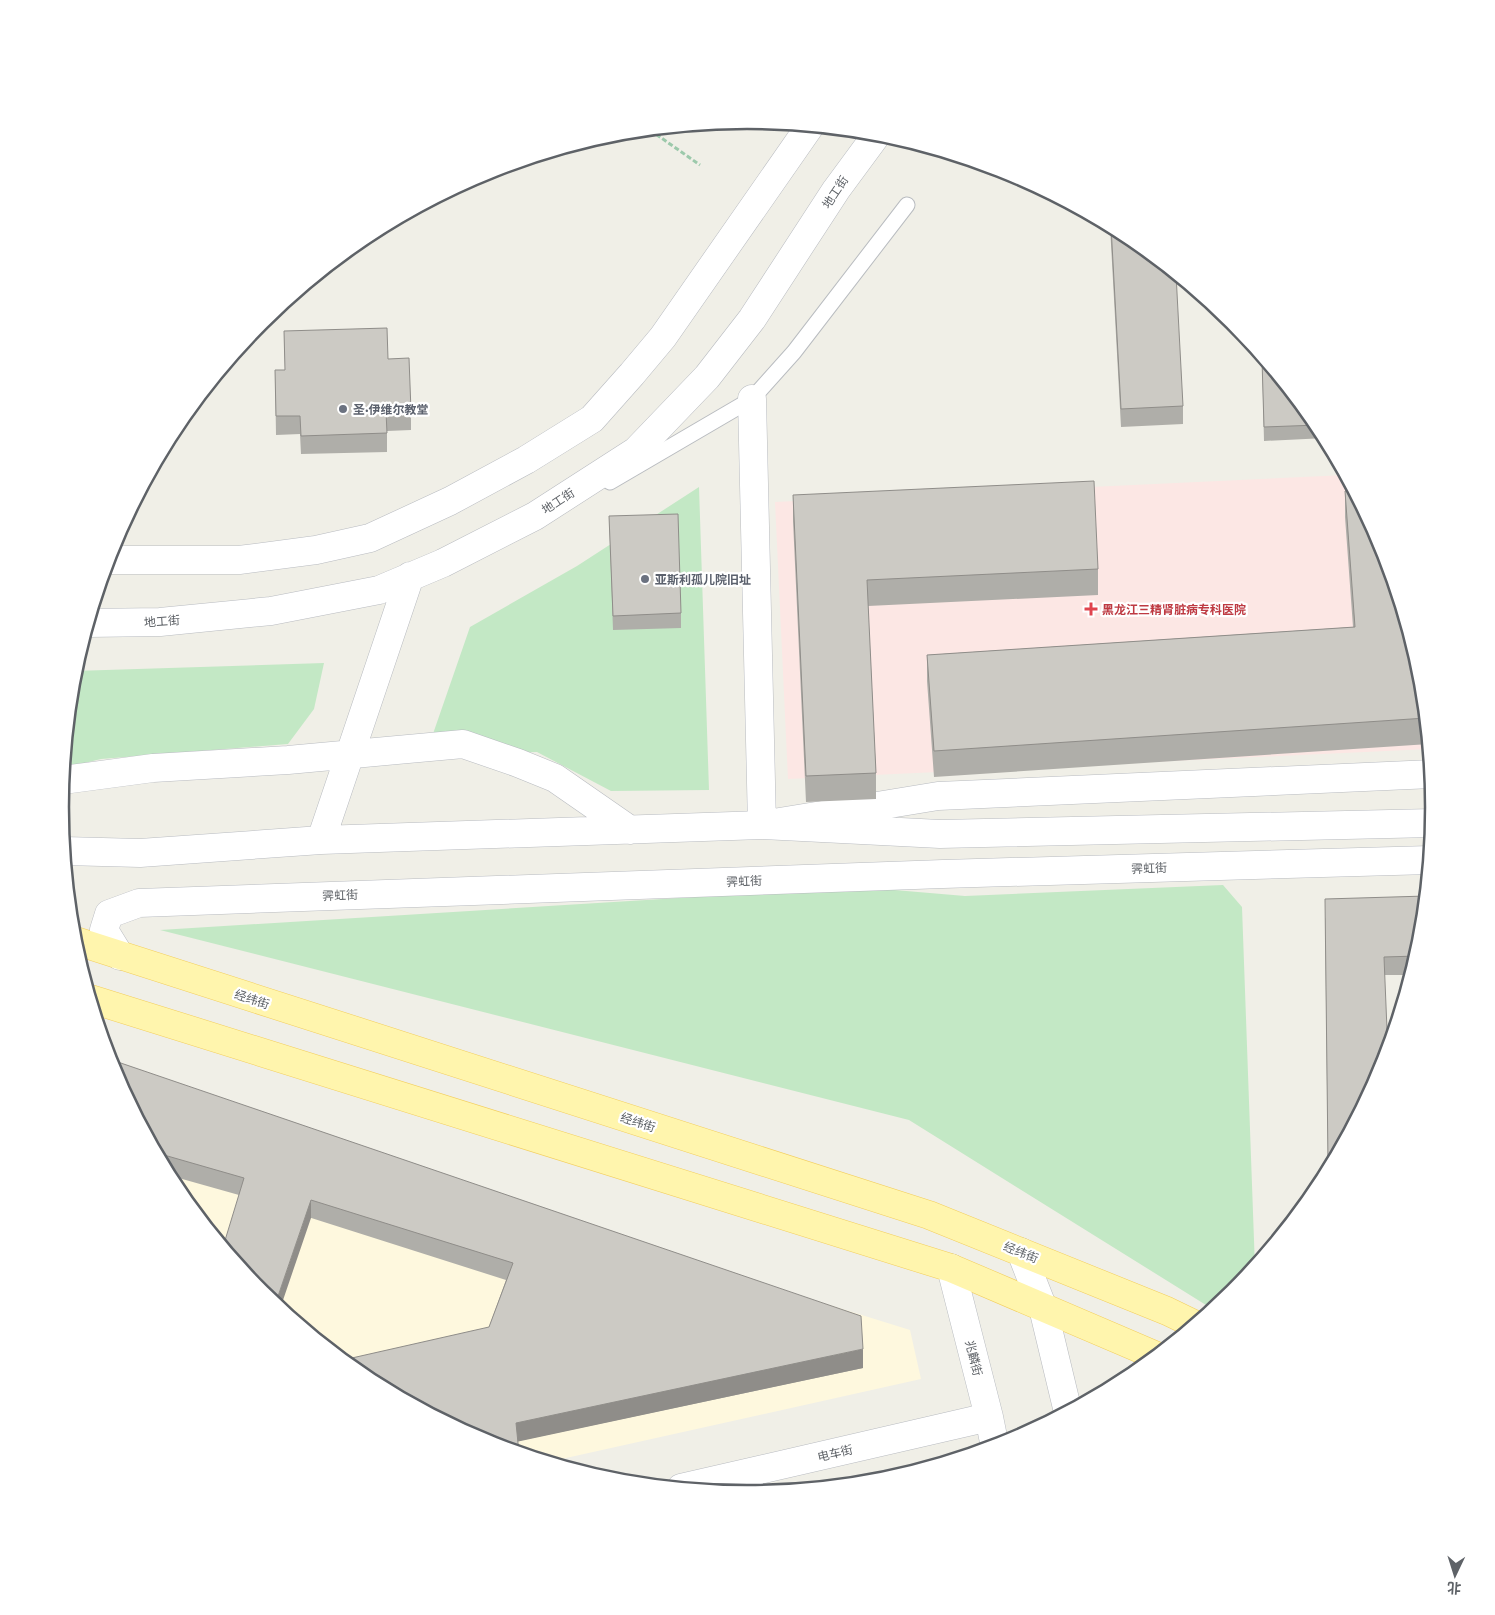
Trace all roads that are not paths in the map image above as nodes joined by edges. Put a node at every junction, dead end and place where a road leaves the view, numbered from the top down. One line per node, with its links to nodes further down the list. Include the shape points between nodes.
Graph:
1 (806, 132): 6 (main road, via 663,337 632,374 592,419 526,460 450,501 370,538 316,550 239,560)
2 (872, 141): 5 (main road, 地工街, via 836,190 752,319 707,377 636,451 535,516)
3 (907, 205): 4 (lane, via 794,352)
4 (752, 399): 5 (lane, via 622,476); 13 (main road)
5 (494, 537): 7 (main road, 地工街)
6 (116, 560)
7 (410, 576): 8 (main road, 地工街, via 379,590 271,611 160,622); 9 (main road)
8 (95, 623)
9 (350, 754): 11 (main road, via 153,768); 14 (main road, via 463,744 555,778); 15 (main road)
10 (1425, 774): 13 (main road, via 938,796)
11 (70, 779)
12 (1426, 823): 13 (main road, via 940,834)
13 (762, 825): 14 (main road)
14 (630, 830): 15 (main road)
15 (321, 840): 16 (main road, via 140,853)
16 (70, 851)
17 (1424, 860): 19 (main road, 霁虹街, via 933,874 139,903 109,914 104,930)
18 (83, 943): 19 (main road, 经纬街)
19 (120, 956): 21 (main road, 经纬街, via 929,1214)
20 (97, 1001): 22 (main road)
21 (1021, 1252): 23 (main road); 24 (main road, 经纬街)
22 (951, 1268): 23 (main road); 27 (main road, 兆麟街)
23 (1042, 1308): 25 (main road); 26 (main road)
24 (1190, 1322)
25 (1151, 1353)
26 (1067, 1406)
27 (989, 1418): 28 (main road, 兆麟街); 29 (main road, 电车街)
28 (994, 1440)
29 (697, 1484)

